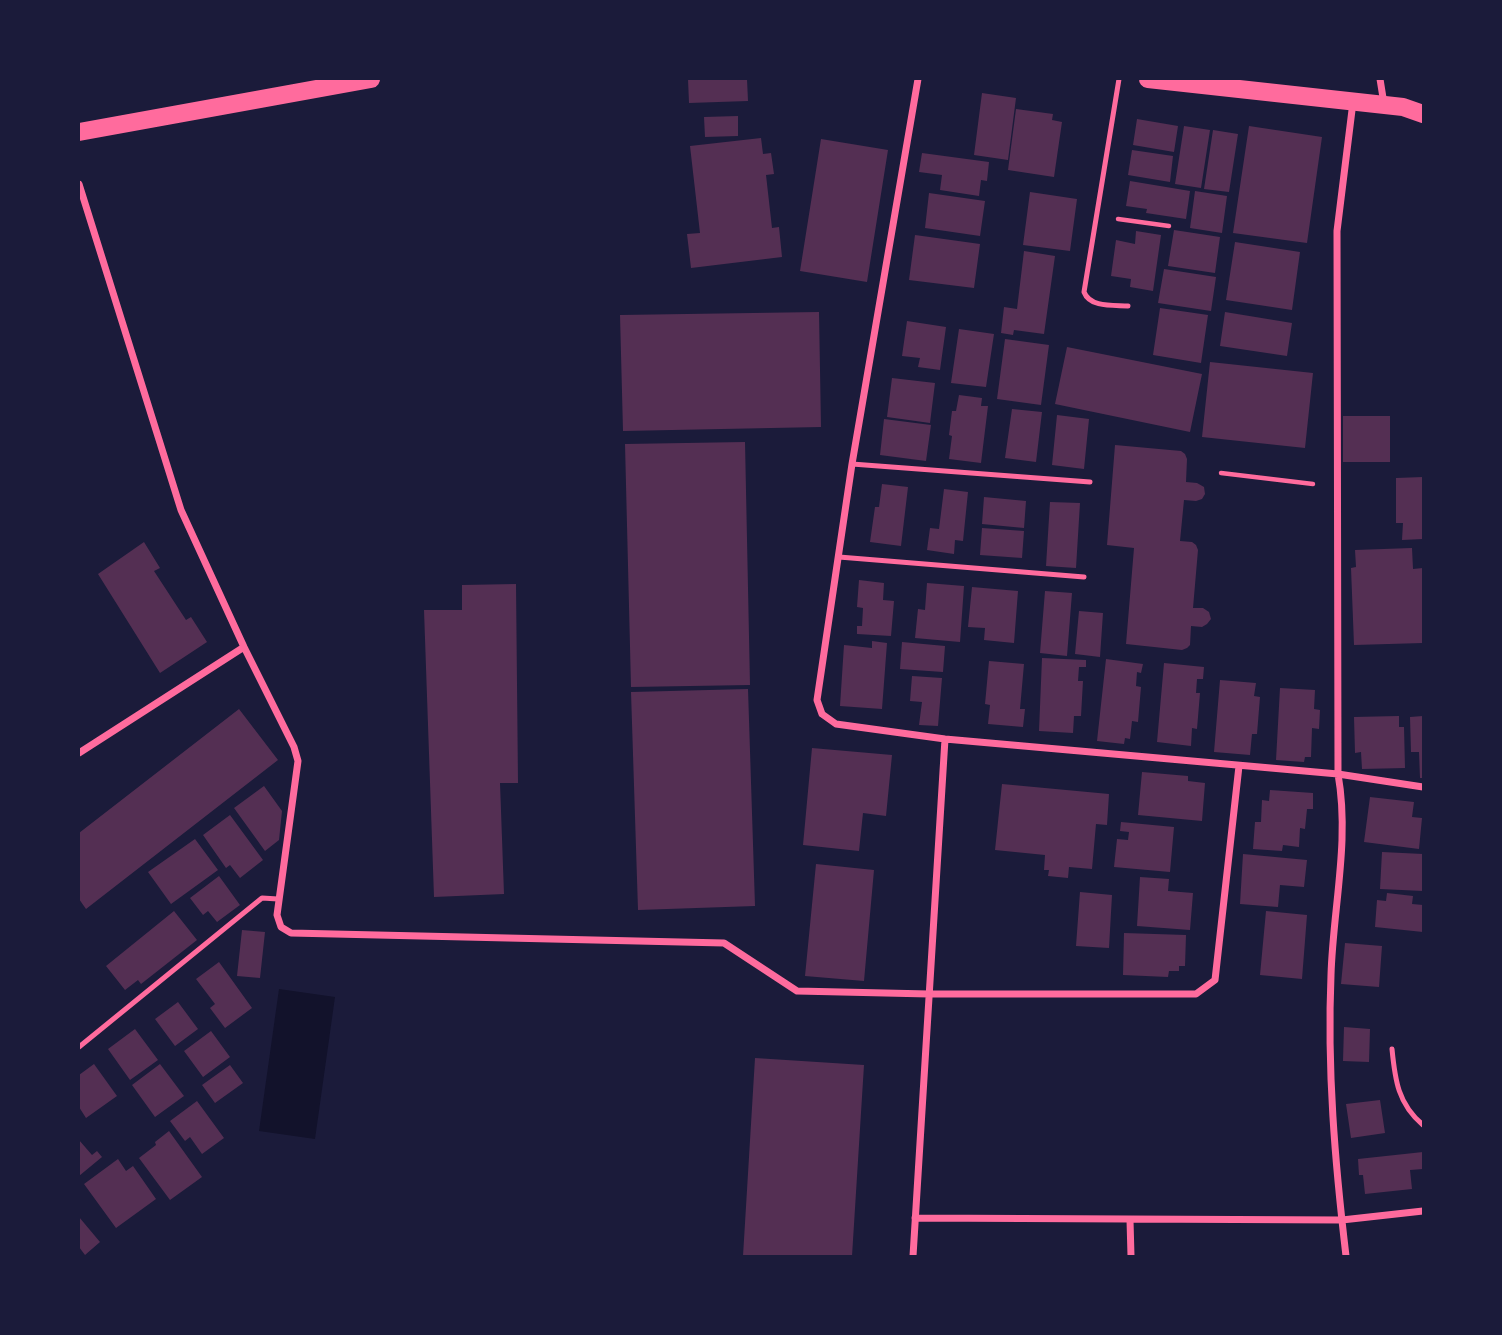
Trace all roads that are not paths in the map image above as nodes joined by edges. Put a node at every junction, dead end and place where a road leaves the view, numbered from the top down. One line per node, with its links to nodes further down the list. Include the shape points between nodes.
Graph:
1 (371, 79): 10 (main road)
2 (918, 79): 13 (street)
3 (1119, 79): 12 (lane, via 1084,292 1094,303)
4 (1148, 79): 6 (main road)
5 (1380, 79): 8 (street)
6 (1179, 80): 7 (main road)
7 (1353, 102): 8 (main road); 21 (street, via 1337,231)
8 (1385, 105): 9 (main road)
9 (1423, 114)
10 (79, 132)
11 (79, 184): 17 (street, via 181,510)
12 (1128, 306)
13 (852, 464): 14 (lane); 15 (street)
14 (1090, 482)
15 (839, 557): 16 (lane); 18 (street, via 817,701 822,714 836,724)
16 (1084, 577)
17 (244, 647): 19 (street); 23 (street, via 298,761)
18 (945, 739): 20 (street); 24 (street)
19 (79, 753)
20 (1239, 766): 21 (street); 24 (street, via 1215,980 1206,987 1196,994)
21 (1338, 774): 22 (street); 31 (street, via 1343,821 1331,975 1331,1087)
22 (1423, 787)
23 (278, 900): 24 (street, via 281,927 291,933 724,943 797,991); 25 (lane, via 262,898)
24 (929, 994): 29 (street)
25 (79, 1047)
26 (1392, 1049): 27 (lane, via 1400,1097)
27 (1423, 1125)
28 (1423, 1211): 31 (street)
29 (915, 1218): 30 (street); 32 (street)
30 (1130, 1220): 31 (street); 33 (street)
31 (1342, 1220): 34 (street)
32 (913, 1256)
33 (1131, 1256)
34 (1346, 1256)

